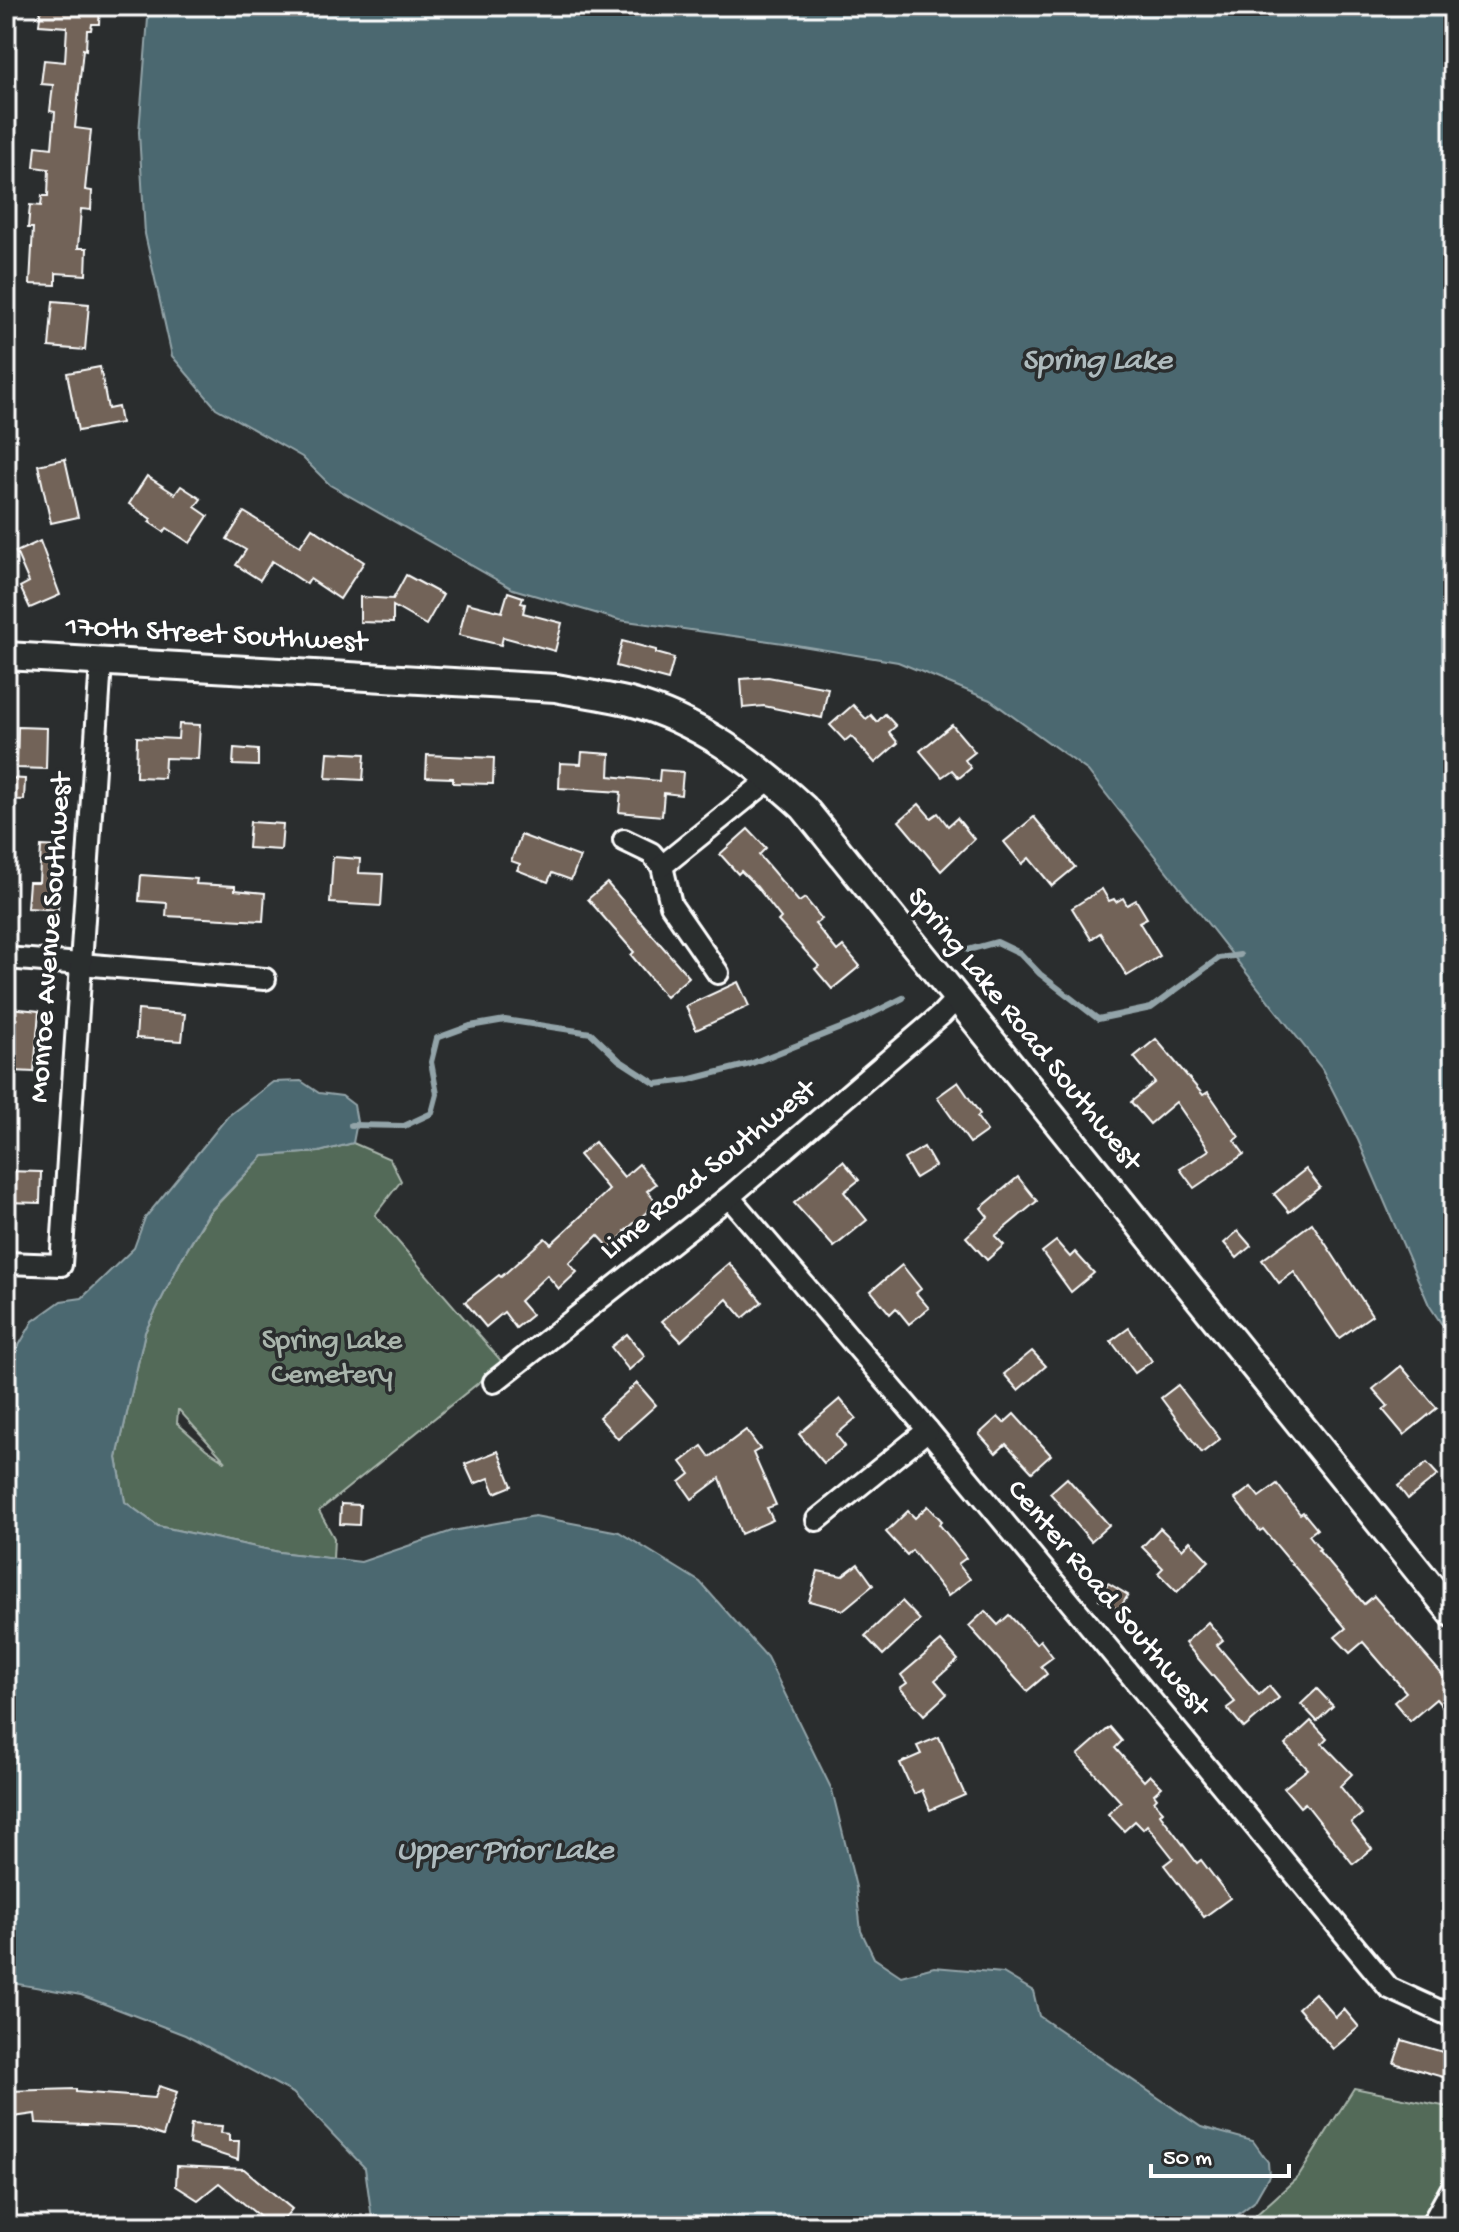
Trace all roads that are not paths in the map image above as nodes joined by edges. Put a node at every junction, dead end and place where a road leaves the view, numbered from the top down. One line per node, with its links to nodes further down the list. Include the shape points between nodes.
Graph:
1 (6, 656): 2 (street, 170th Street Southwest)
2 (101, 663): 3 (street, 170th Street Southwest); 8 (street, Monroe Avenue Southwest)
3 (422, 680): 4 (street, Spring Lake Road Southwest, via 556,688 631,702 706,732)
4 (771, 778): 6 (street); 11 (street, Spring Lake Road Southwest, via 804,808)
5 (624, 840): 6 (street, via 651,853)
6 (662, 866): 9 (street, via 671,905)
7 (6, 958): 8 (street)
8 (81, 963): 10 (street); 13 (street, Monroe Avenue Southwest, via 61,1265)
9 (718, 973)
10 (265, 979)
11 (956, 999): 12 (street, Lime Road Southwest); 17 (street, Spring Lake Road Southwest)
12 (729, 1197): 14 (street, Lime Road Southwest); 15 (street, Center Road Southwest)
13 (6, 1263)
14 (494, 1382)
15 (928, 1430): 16 (street); 18 (street, Center Road Southwest, via 1389,1988)
16 (817, 1520)
17 (1453, 1614)
18 (1453, 2017)
19 (1453, 2186): 20 (street)
20 (1431, 2226)

